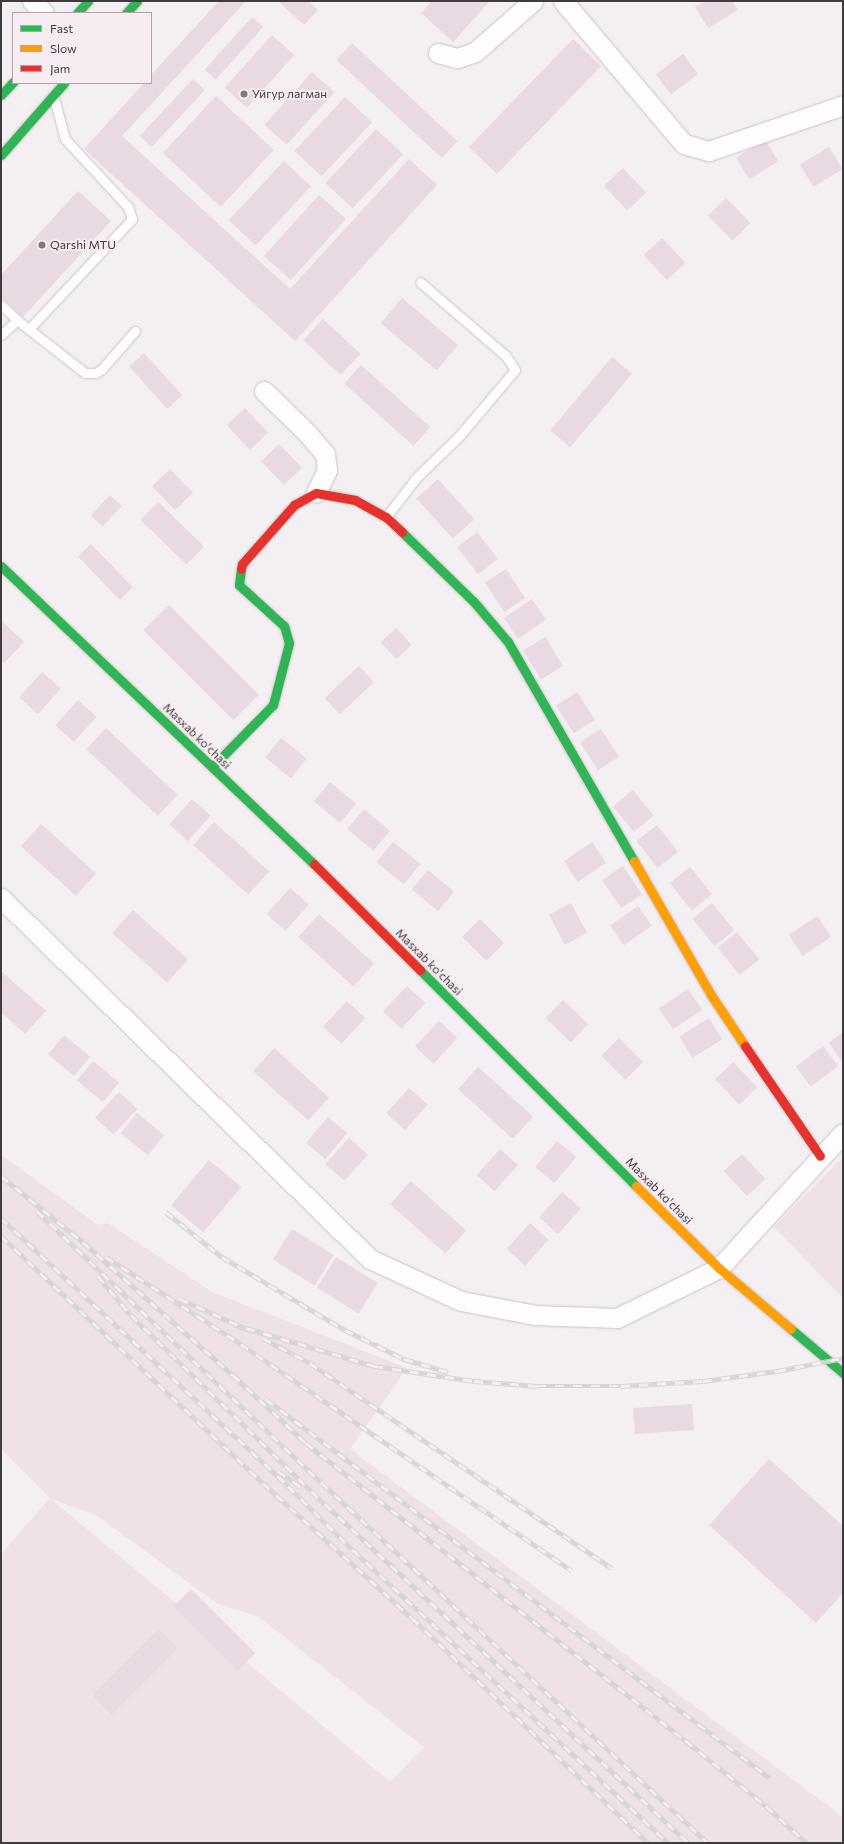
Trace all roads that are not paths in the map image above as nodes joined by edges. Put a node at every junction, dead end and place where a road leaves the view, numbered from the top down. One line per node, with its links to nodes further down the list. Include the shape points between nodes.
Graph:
1 (32, 1): 6 (street)
2 (88, 1): 7 (main road)
3 (137, 1): 8 (main road)
4 (533, 1): 9 (street, via 475,52 457,58)
5 (563, 1): 14 (street, via 684,144 708,152)
6 (43, 12)
7 (78, 12)
8 (127, 12)
9 (438, 53)
10 (12, 83): 12 (main road)
11 (63, 84): 13 (main road)
12 (1, 95)
13 (53, 96): 15 (main road); 19 (lane, via 65,138 128,207 132,219)
14 (843, 105)
15 (1, 155)
16 (420, 282): 24 (lane, via 506,356 515,370 460,435 416,478)
17 (1, 305): 18 (lane)
18 (17, 320): 19 (lane); 21 (lane)
19 (29, 329): 20 (lane, via 85,373 100,370)
20 (135, 332)
21 (1, 335)
22 (264, 391): 23 (street, via 325,454 327,470)
23 (316, 494): 24 (main road, via 355,500); 26 (main road, via 294,505 242,564 239,585 284,626 289,643 273,705)
24 (386, 517): 29 (main road, via 474,602 508,642 711,995)
25 (1, 566): 26 (main road, Masxab ko'chasi)
26 (212, 767): 30 (main road, Masxab ko'chasi, via 310,861)
27 (1, 898): 30 (street, via 370,1259 461,1301 536,1316 617,1318)
28 (843, 1133): 29 (street)
29 (820, 1156): 30 (street)
30 (719, 1268): 31 (main road, Masxab ko'chasi)
31 (843, 1373)

